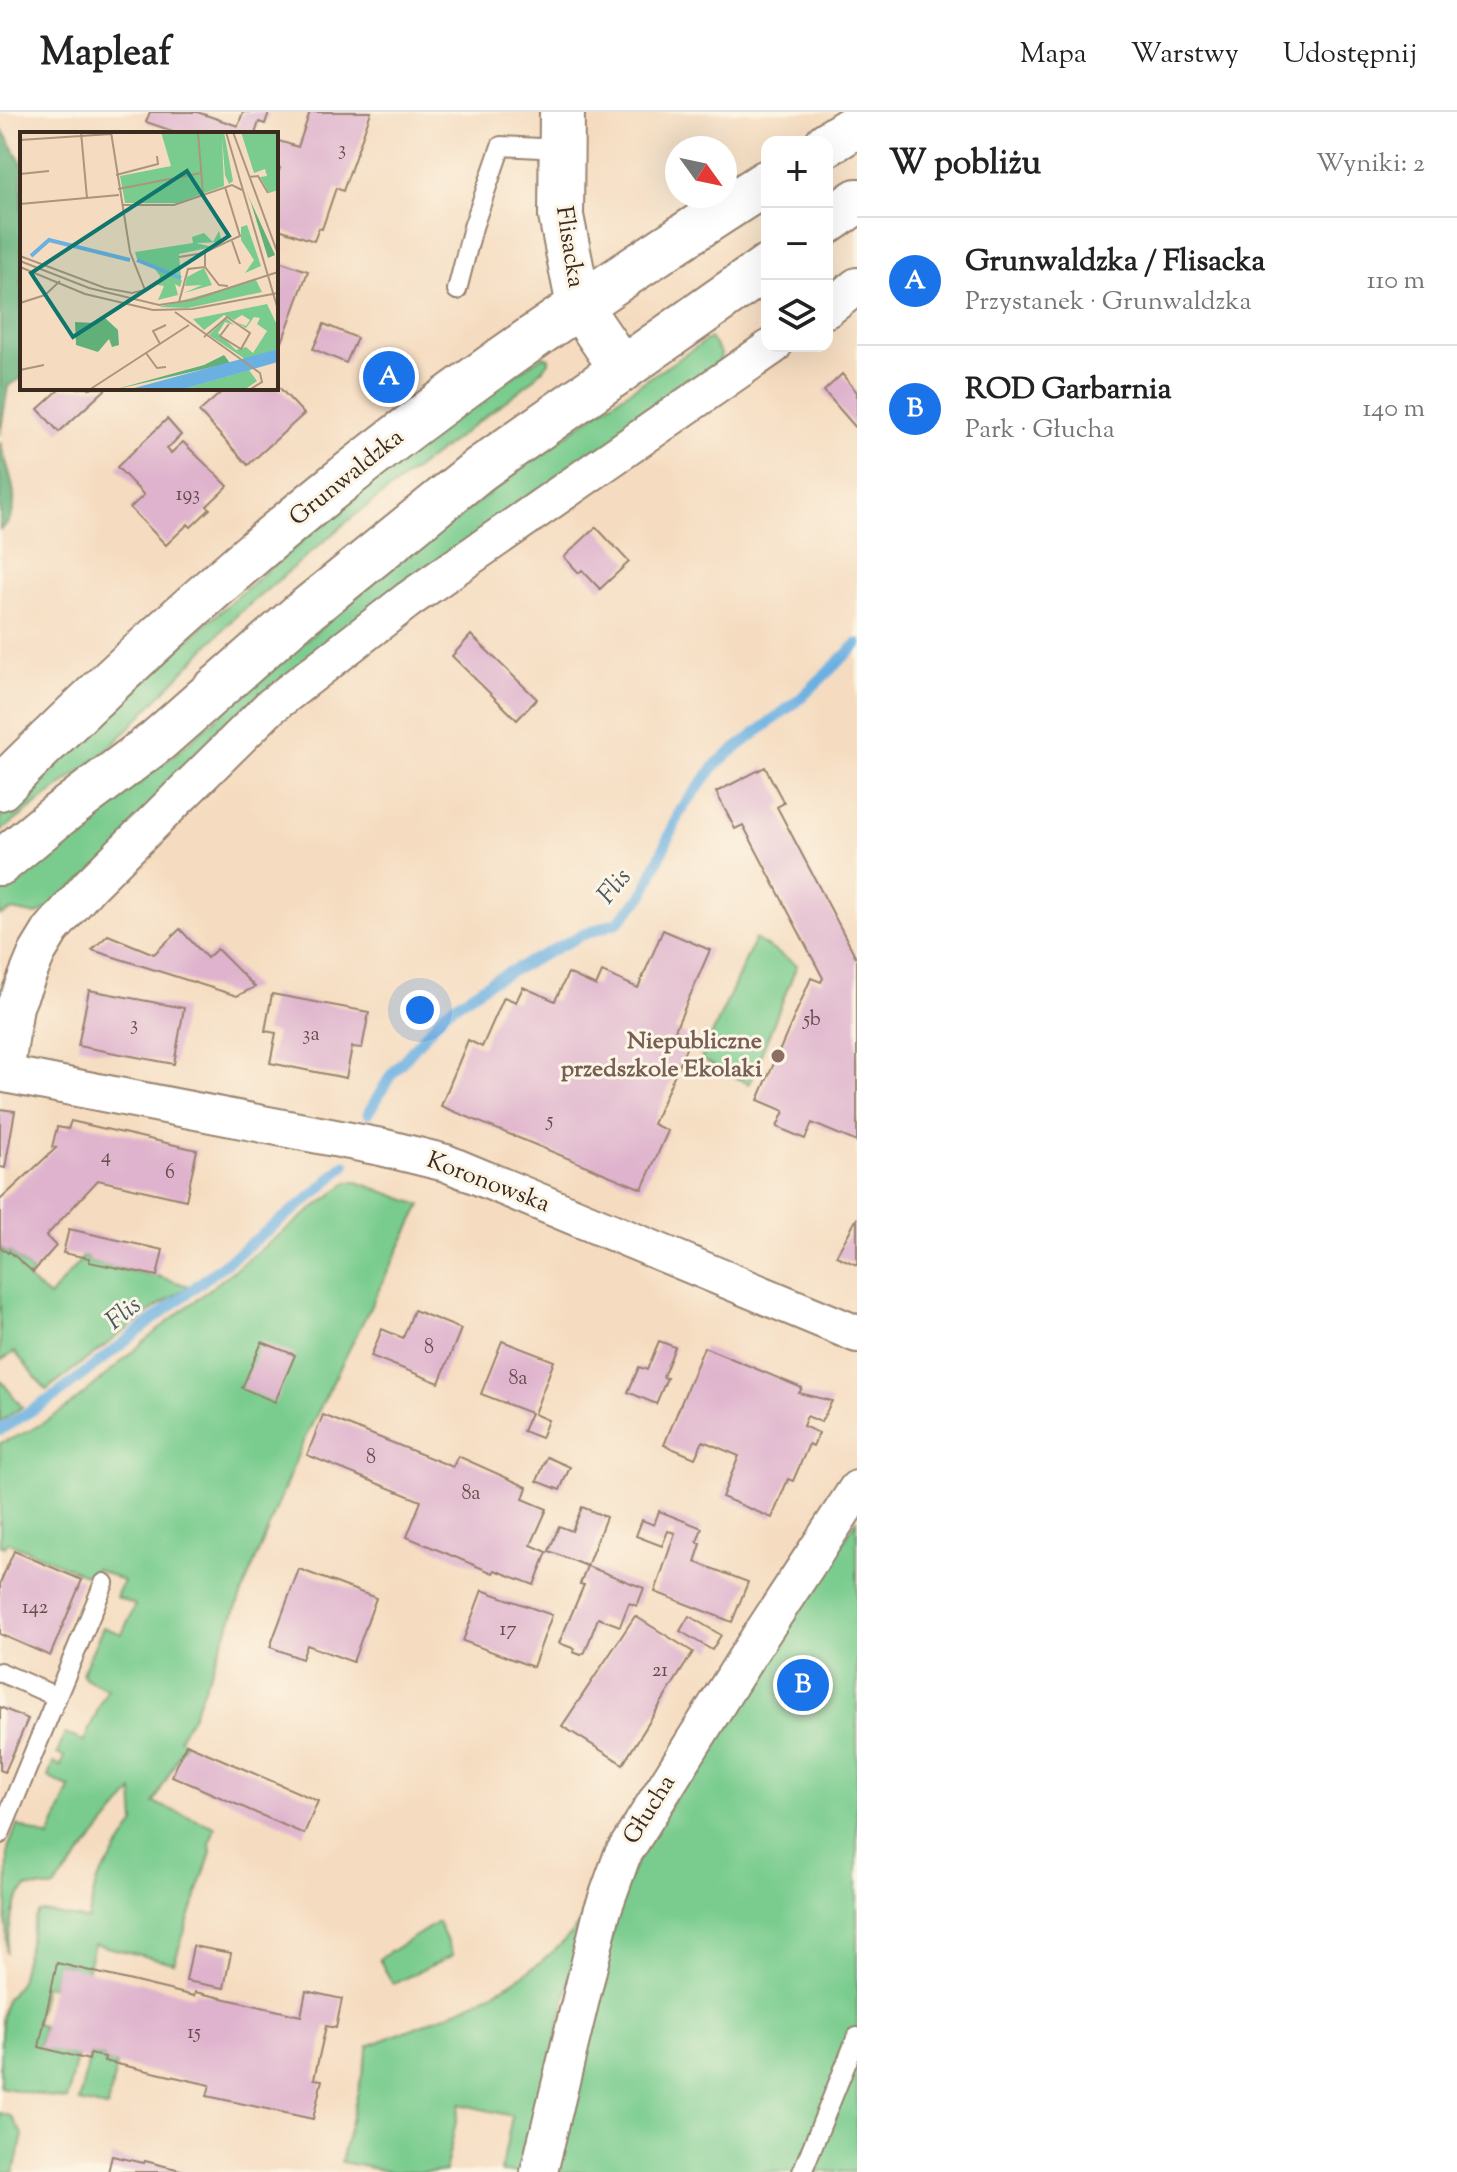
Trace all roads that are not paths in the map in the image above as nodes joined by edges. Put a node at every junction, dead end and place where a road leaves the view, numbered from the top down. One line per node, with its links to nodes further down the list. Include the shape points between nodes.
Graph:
1 (857, 125): 3 (main road)
2 (561, 130): 9 (lane, via 501,146); 11 (main road, Flisacka, via 561,216)
3 (833, 140)
4 (761, 186): 11 (main road, Grunwaldzka)
5 (857, 201): 6 (main road)
6 (833, 218)
7 (761, 271): 13 (main road)
8 (857, 286): 10 (street)
9 (457, 290)
10 (833, 304)
11 (579, 306): 13 (main road, Flisacka); 14 (main road, Grunwaldzka, via 327,492 176,623)
12 (764, 352): 16 (street, Koronowska, via 408,600 270,707 51,930 15,1006 5,1074 446,1163)
13 (622, 369): 15 (main road, via 480,469 157,741)
14 (0, 788)
15 (0, 863)
16 (857, 1334)
17 (857, 1489): 23 (street, Głucha, via 622,1856 602,1912)
18 (104, 1583): 20 (lane)
19 (0, 1672): 20 (lane)
20 (55, 1696): 21 (lane)
21 (0, 1834)
22 (857, 2037): 24 (lane)
23 (539, 2172)
24 (802, 2172)

